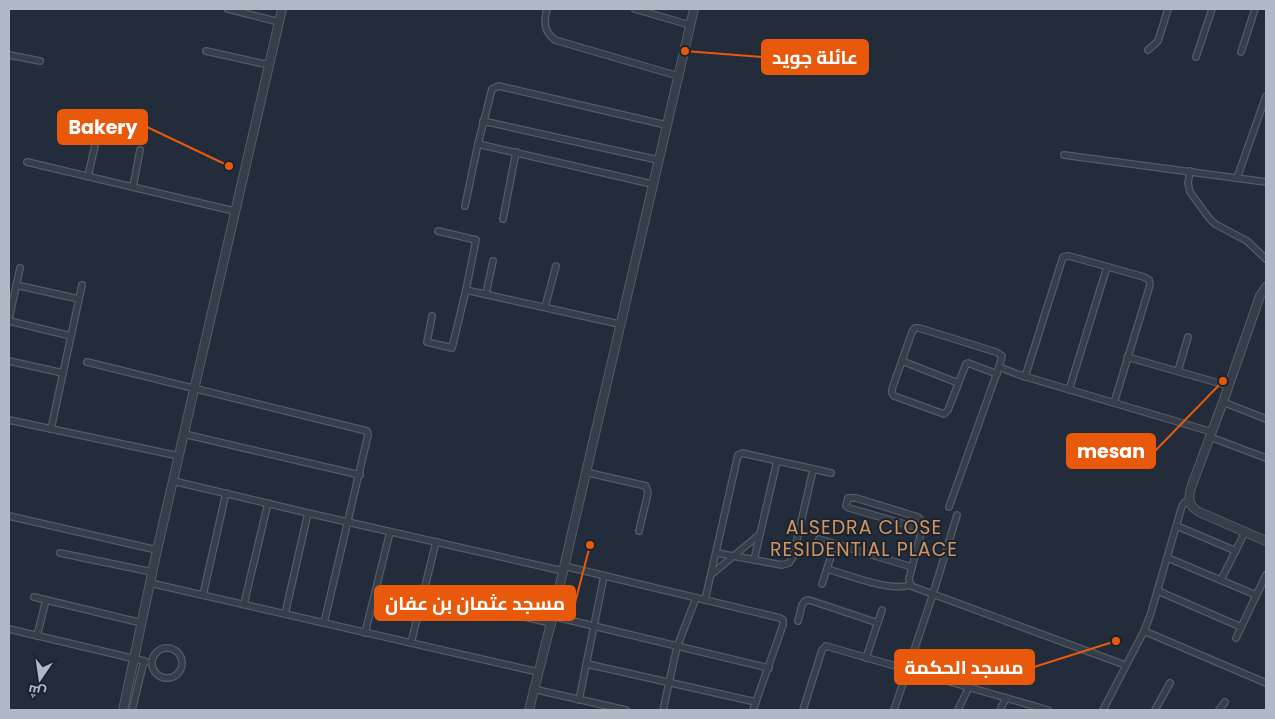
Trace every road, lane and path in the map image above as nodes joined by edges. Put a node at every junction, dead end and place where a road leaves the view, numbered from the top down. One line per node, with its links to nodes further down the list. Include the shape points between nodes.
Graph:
1 (228, 9): 9 (street)
2 (282, 9): 9 (street)
3 (547, 9): 18 (street, via 545,29 555,40)
4 (635, 9): 10 (street)
5 (694, 9): 10 (street)
6 (1168, 9): 11 (street, via 1158,42)
7 (1212, 9): 15 (street)
8 (1255, 9): 13 (street)
9 (279, 22): 17 (street)
10 (690, 25): 18 (street)
11 (1148, 50)
12 (206, 51): 17 (street)
13 (1241, 52)
14 (9, 55): 16 (street)
15 (1196, 57)
16 (40, 61)
17 (269, 65): 36 (street)
18 (678, 76): 21 (street)
19 (1266, 96): 31 (street)
20 (483, 121): 21 (street, via 492,88 499,86); 23 (street); 27 (street)
21 (666, 125): 27 (street)
22 (96, 141): 30 (street)
23 (478, 144): 25 (street); 35 (street)
24 (140, 150): 34 (street)
25 (516, 152): 33 (street); 37 (street)
26 (1064, 155): 29 (street)
27 (658, 160): 33 (street)
28 (27, 162): 30 (street)
29 (1190, 171): 31 (street); 39 (street, via 1190,192 1210,220 1247,241)
30 (88, 176): 34 (street)
31 (1237, 178): 32 (street)
32 (1266, 182)
33 (652, 184): 53 (street)
34 (133, 187): 36 (street)
35 (465, 206)
36 (234, 211): 67 (street)
37 (503, 219)
38 (438, 231): 47 (street, via 476,240)
39 (1266, 259)
40 (493, 261): 48 (street)
41 (556, 266): 50 (street)
42 (1106, 266): 56 (street, via 1150,281); 64 (street, via 1063,257); 68 (street)
43 (20, 268): 44 (street)
44 (16, 285): 49 (street); 52 (street)
45 (82, 285): 49 (street)
46 (1266, 288): 66 (street, via 1260,296)
47 (466, 290): 48 (street); 51 (street, via 452,348 427,342)
48 (486, 294): 50 (street)
49 (79, 299): 54 (street)
50 (545, 307): 53 (street)
51 (432, 316)
52 (9, 320): 54 (street)
53 (619, 324): 80 (street)
54 (71, 336): 62 (street)
55 (1188, 337): 61 (street)
56 (1127, 357): 61 (street); 70 (street)
57 (9, 361): 62 (street)
58 (902, 361): 60 (street, via 912,332 917,328 1000,353); 65 (street); 65 (street, via 892,393 894,396 940,414 946,414)
59 (87, 362): 67 (street)
60 (999, 367): 63 (street); 64 (street)
61 (1178, 371): 66 (street)
62 (63, 373): 73 (street)
63 (997, 374): 65 (street, via 967,363); 87 (street)
64 (1026, 377): 68 (street)
65 (958, 382)
66 (1229, 386): 69 (street)
67 (194, 389): 74 (street); 82 (street, via 367,431)
68 (1069, 390): 70 (street)
69 (1223, 402): 71 (street); 75 (street)
70 (1114, 403): 75 (street)
71 (1266, 419)
72 (9, 420): 73 (street)
73 (51, 429): 76 (street)
74 (184, 434): 76 (street); 82 (street)
75 (1211, 435): 77 (street); 85 (street, via 1189,492)
76 (179, 456): 83 (street)
77 (1266, 458)
78 (776, 461): 79 (street); 97 (street); 105 (street, via 742,453 738,455)
79 (814, 470): 81 (street); 108 (street, via 792,561 785,566)
80 (585, 472): 94 (street, via 646,486 648,493); 110 (street)
81 (831, 473)
82 (360, 475): 91 (street)
83 (172, 481): 84 (street); 102 (street)
84 (226, 493): 86 (street); 123 (street)
85 (1189, 502): 92 (street, via 1184,504); 96 (street, via 1198,512)
86 (268, 503): 88 (street); 129 (street)
87 (949, 507)
88 (308, 513): 91 (street); 131 (street)
89 (957, 515): 122 (street)
90 (9, 516): 102 (street)
91 (348, 522): 95 (street); 135 (street)
92 (1177, 526): 103 (street); 107 (street)
93 (922, 529): 93 (street, via 923,522 918,517 856,498 848,498 846,502 849,508); 109 (street)
94 (639, 531)
95 (390, 532): 100 (street); 141 (street)
96 (1245, 532): 99 (street); 103 (street)
97 (760, 534): 106 (street); 108 (street)
98 (819, 539): 101 (street)
99 (1266, 541)
100 (436, 542): 110 (street); 121 (street)
101 (836, 544): 109 (street); 111 (street)
102 (157, 550): 112 (street)
103 (1236, 551): 116 (street)
104 (60, 553): 112 (street)
105 (717, 553): 106 (street); 113 (street)
106 (734, 556): 108 (street); 113 (street)
107 (1168, 558): 116 (street); 120 (street)
108 (754, 560)
109 (912, 567): 119 (street)
110 (563, 568): 115 (street); 132 (street)
111 (827, 569): 118 (street); 119 (street, via 888,586 901,588)
112 (152, 572): 117 (street)
113 (711, 575): 128 (street)
114 (1266, 575): 124 (street)
115 (604, 576): 126 (street); 137 (street)
116 (1221, 580): 124 (street)
117 (150, 583): 123 (street); 134 (street)
118 (822, 584)
119 (910, 585): 122 (street)
120 (1158, 591): 138 (street); 140 (street)
121 (423, 594): 132 (street); 144 (street)
122 (933, 594): 150 (street); 152 (street)
123 (203, 595): 129 (street)
124 (1256, 595): 138 (street)
125 (34, 597): 127 (street)
126 (696, 598): 128 (street); 145 (street)
127 (46, 600): 134 (street); 142 (street)
128 (705, 600): 151 (street, via 783,620)
129 (244, 604): 131 (street)
130 (882, 610): 136 (street)
131 (285, 614): 135 (street)
132 (551, 620): 137 (street); 153 (street)
133 (798, 621): 136 (street, via 804,601 809,600)
134 (142, 623): 147 (street)
135 (324, 623): 141 (street)
136 (878, 623): 146 (street)
137 (594, 627): 145 (street); 149 (street)
138 (1241, 627): 143 (street)
139 (9, 629): 142 (street)
140 (1144, 631): 150 (street); 156 (street)
141 (365, 633): 144 (street)
142 (37, 636): 147 (street)
143 (1236, 638)
144 (411, 643): 153 (street)
145 (677, 647): 151 (street); 154 (street)
146 (866, 658): 152 (street); 170 (street, via 829,646 824,648)
147 (134, 659): 148 (street); 164 (street)
148 (148, 662): 148 (street, via 154,673 163,678 173,677 180,671 182,657 170,648 159,650); 165 (street)
149 (587, 664): 154 (street); 160 (street)
150 (1126, 665): 175 (street)
151 (769, 668): 161 (street)
152 (907, 670): 157 (street); 171 (street)
153 (538, 672): 158 (street)
154 (669, 683): 161 (street); 168 (street)
155 (1170, 683): 176 (street)
156 (1266, 683)
157 (969, 687): 159 (street); 172 (street)
158 (533, 690): 160 (street); 166 (street)
159 (1006, 698): 163 (street); 173 (street)
160 (579, 700): 167 (street)
161 (756, 702): 169 (street)
162 (1225, 702): 177 (street)
163 (1039, 709): 174 (street)
164 (123, 710)
165 (132, 710)
166 (529, 710)
167 (626, 710)
168 (663, 710)
169 (753, 710)
170 (803, 710)
171 (894, 710)
172 (958, 710)
173 (1000, 710)
174 (1048, 710)
175 (1103, 710)
176 (1155, 710)
177 (1219, 710)

